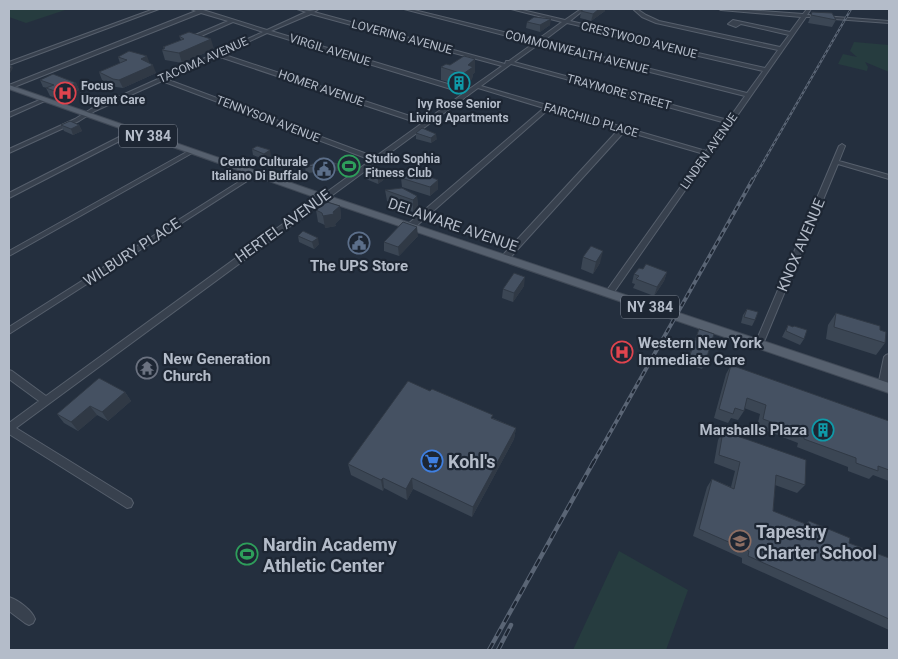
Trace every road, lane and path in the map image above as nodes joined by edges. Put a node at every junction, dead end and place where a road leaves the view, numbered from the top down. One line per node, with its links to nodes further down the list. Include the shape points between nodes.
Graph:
1 (157, 9): 24 (street)
2 (193, 9): 11 (street, VIRGIL AVENUE)
3 (299, 9): 12 (street, LOVERING AVENUE)
4 (317, 9): 12 (street, TACOMA AVENUE)
5 (406, 9): 21 (street, COMMONWEALTH AVENUE)
6 (513, 9): 15 (street, CRESTWOOD AVENUE)
7 (583, 9): 15 (street, HERTEL AVENUE)
8 (635, 9): 22 (street, via 658,22)
9 (721, 9): 13 (street)
10 (809, 9): 13 (street, LINDEN AVENUE)
11 (201, 11): 14 (street, VIRGIL AVENUE); 29 (street)
12 (310, 12): 18 (street, TACOMA AVENUE); 25 (street, LOVERING AVENUE)
13 (804, 15): 16 (street); 19 (street, LINDEN AVENUE)
14 (232, 21): 18 (street, VIRGIL AVENUE); 20 (street)
15 (565, 21): 21 (street, HERTEL AVENUE); 26 (street, CRESTWOOD AVENUE)
16 (889, 22)
17 (739, 23): 19 (street)
18 (266, 31): 23 (street, TACOMA AVENUE); 30 (street, VIRGIL AVENUE)
19 (792, 34): 22 (street, LINDEN AVENUE)
20 (190, 39)
21 (537, 42): 25 (street, HERTEL AVENUE); 31 (street, COMMONWEALTH AVENUE)
22 (781, 49): 26 (street, LINDEN AVENUE)
23 (217, 54): 27 (street, TACOMA AVENUE); 37 (street, HOMER AVENUE)
24 (9, 64)
25 (506, 64): 28 (street, HERTEL AVENUE); 36 (street, TRAYMORE STREET)
26 (766, 70): 31 (street, LINDEN AVENUE)
27 (161, 79): 34 (street, TACOMA AVENUE); 44 (street, TENNYSON AVENUE)
28 (476, 86): 30 (street, HERTEL AVENUE); 33 (street, FAIRCHILD PLACE)
29 (9, 87): 32 (main road, DELAWARE AVENUE / NY 384)
30 (467, 92): 37 (street, HERTEL AVENUE)
31 (748, 95): 36 (street, LINDEN AVENUE)
32 (44, 100): 34 (main road, DELAWARE AVENUE / NY 384); 35 (street)
33 (548, 107): 38 (street, FAIRCHILD PLACE); 50 (street)
34 (86, 114): 39 (main road, DELAWARE AVENUE / NY 384); 41 (street, TACOMA AVENUE)
35 (9, 115)
36 (729, 122): 43 (street, LINDEN AVENUE)
37 (424, 123): 44 (street, HERTEL AVENUE)
38 (623, 129): 43 (street, FAIRCHILD PLACE); 52 (street)
39 (136, 131): 42 (main road, DELAWARE AVENUE / NY 384); 48 (street)
40 (842, 146): 45 (street, KNOX AVENUE)
41 (9, 151)
42 (192, 151): 46 (main road, DELAWARE AVENUE / NY 384); 51 (street)
43 (707, 153): 53 (street, LINDEN AVENUE)
44 (374, 159): 49 (street, HERTEL AVENUE)
45 (836, 162): 47 (street); 55 (street, KNOX AVENUE)
46 (256, 173): 49 (main road, DELAWARE AVENUE / NY 384); 54 (street, WILBURY PLACE)
47 (889, 177)
48 (9, 196)
49 (323, 197): 50 (main road, DELAWARE AVENUE / NY 384); 59 (street, HERTEL AVENUE)
50 (411, 226): 52 (main road, DELAWARE AVENUE / NY 384)
51 (9, 254)
52 (505, 258): 53 (main road, DELAWARE AVENUE / NY 384)
53 (609, 293): 55 (main road, DELAWARE AVENUE / NY 384)
54 (9, 332)
55 (759, 344): 58 (main road, DELAWARE AVENUE / NY 384)
56 (889, 358): 58 (street)
57 (9, 374): 59 (street)
58 (886, 387)
59 (46, 401): 60 (street, HERTEL AVENUE)
60 (9, 428): 61 (street)
61 (127, 503)
62 (9, 603): 63 (street)
63 (29, 618)

